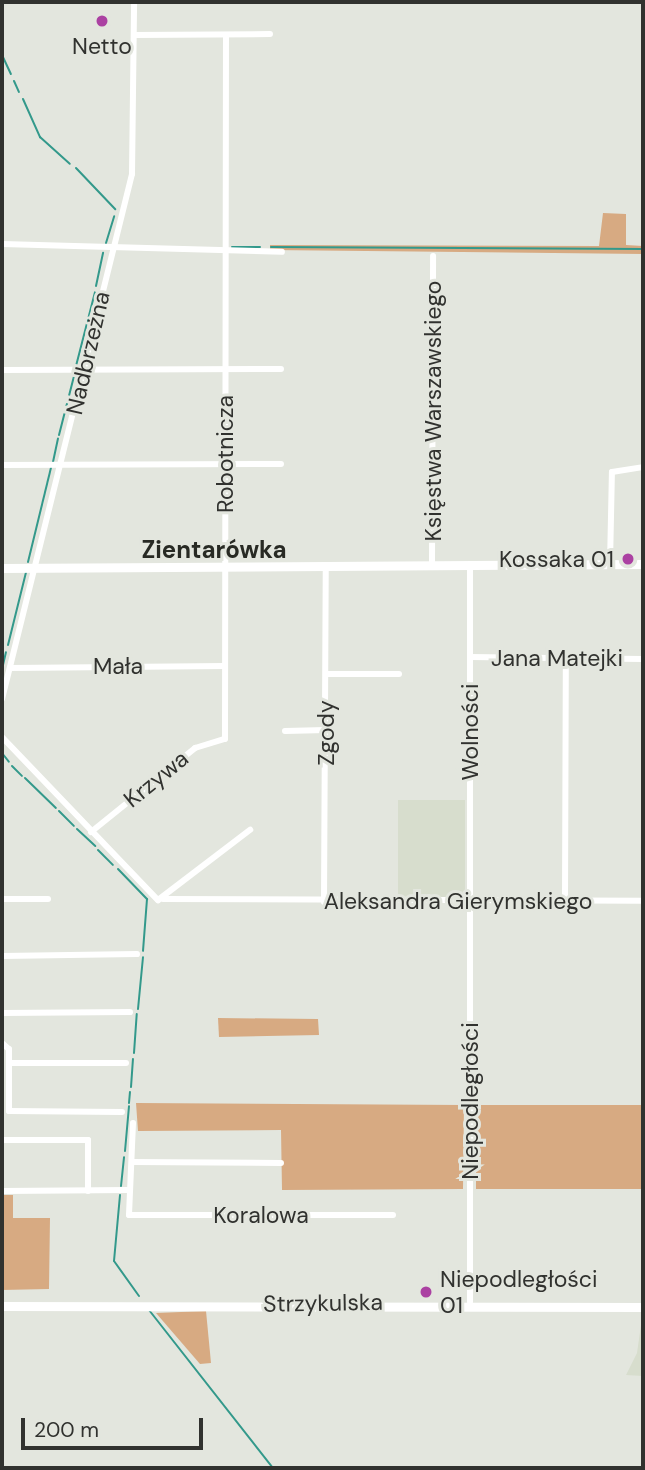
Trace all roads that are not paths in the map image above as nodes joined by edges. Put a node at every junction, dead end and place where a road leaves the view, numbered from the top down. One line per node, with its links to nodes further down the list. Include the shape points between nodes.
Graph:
1 (134, 2): 3 (street, Nadbrzeżna)
2 (270, 34): 4 (street)
3 (134, 35): 4 (street); 6 (street, Nadbrzeżna, via 132,174)
4 (226, 35): 8 (street, Robotnicza)
5 (2, 244): 6 (street)
6 (112, 250): 8 (street); 10 (street, Nadbrzeżna)
7 (282, 252): 8 (street)
8 (227, 253): 11 (street, Robotnicza)
9 (433, 257): 23 (street, Księstwa Warszawskiego)
10 (84, 369): 11 (street); 13 (street); 14 (street, Nadbrzeżna)
11 (225, 369): 12 (street); 17 (street, Robotnicza)
12 (281, 369)
13 (2, 370)
14 (61, 464): 16 (street); 17 (street); 26 (street, Nadbrzeżna)
15 (281, 464): 17 (street)
16 (2, 465)
17 (226, 465): 24 (street, Robotnicza)
18 (643, 467): 20 (street, via 614,467)
19 (470, 564): 20 (street); 23 (street); 27 (street, Wolności)
20 (611, 564): 21 (street)
21 (643, 564)
22 (326, 565): 23 (street); 24 (street); 32 (street, Zgody)
23 (432, 565)
24 (226, 566): 26 (street); 30 (street, Robotnicza)
25 (2, 568): 26 (street)
26 (36, 568): 31 (street, Nadbrzeżna)
27 (470, 657): 28 (street, Jana Matejki); 44 (street, Wolności)
28 (566, 659): 29 (street, Jana Matejki); 45 (street)
29 (643, 659)
30 (225, 666): 31 (street, Mała); 38 (street, Robotnicza)
31 (10, 668): 34 (street, Nadbrzeżna)
32 (326, 674): 33 (street); 35 (street, Zgody)
33 (398, 674)
34 (2, 699)
35 (326, 730): 36 (street); 47 (street, Zgody)
36 (285, 731)
37 (2, 737): 40 (street)
38 (225, 739): 40 (street, Krzywa, via 195,748)
39 (250, 830): 43 (street)
40 (90, 832): 43 (street)
41 (2, 899): 42 (street)
42 (48, 899)
43 (161, 899): 47 (street, Aleksandra Gierymskiego)
44 (470, 900): 45 (street, Aleksandra Gierymskiego); 47 (street, Aleksandra Gierymskiego); 65 (street, Niepodległości)
45 (565, 900): 46 (street, Aleksandra Gierymskiego)
46 (643, 901)
47 (324, 902)
48 (137, 954): 49 (street)
49 (2, 956)
50 (131, 1012): 51 (street)
51 (2, 1013)
52 (2, 1043): 53 (street, via 8,1044)
53 (9, 1063): 54 (street); 55 (street)
54 (127, 1063)
55 (5, 1092): 56 (street, via 9,1111)
56 (122, 1112)
57 (133, 1123): 59 (street)
58 (2, 1140): 63 (street, via 88,1140)
59 (132, 1162): 60 (street); 61 (street)
60 (281, 1163)
61 (129, 1190): 63 (street); 64 (street, Koralowa, via 129,1214)
62 (2, 1191): 63 (street)
63 (88, 1191)
64 (393, 1215)
65 (470, 1302): 66 (street, Strzykulska); 67 (street, Strzykulska)
66 (2, 1306)
67 (643, 1307)

